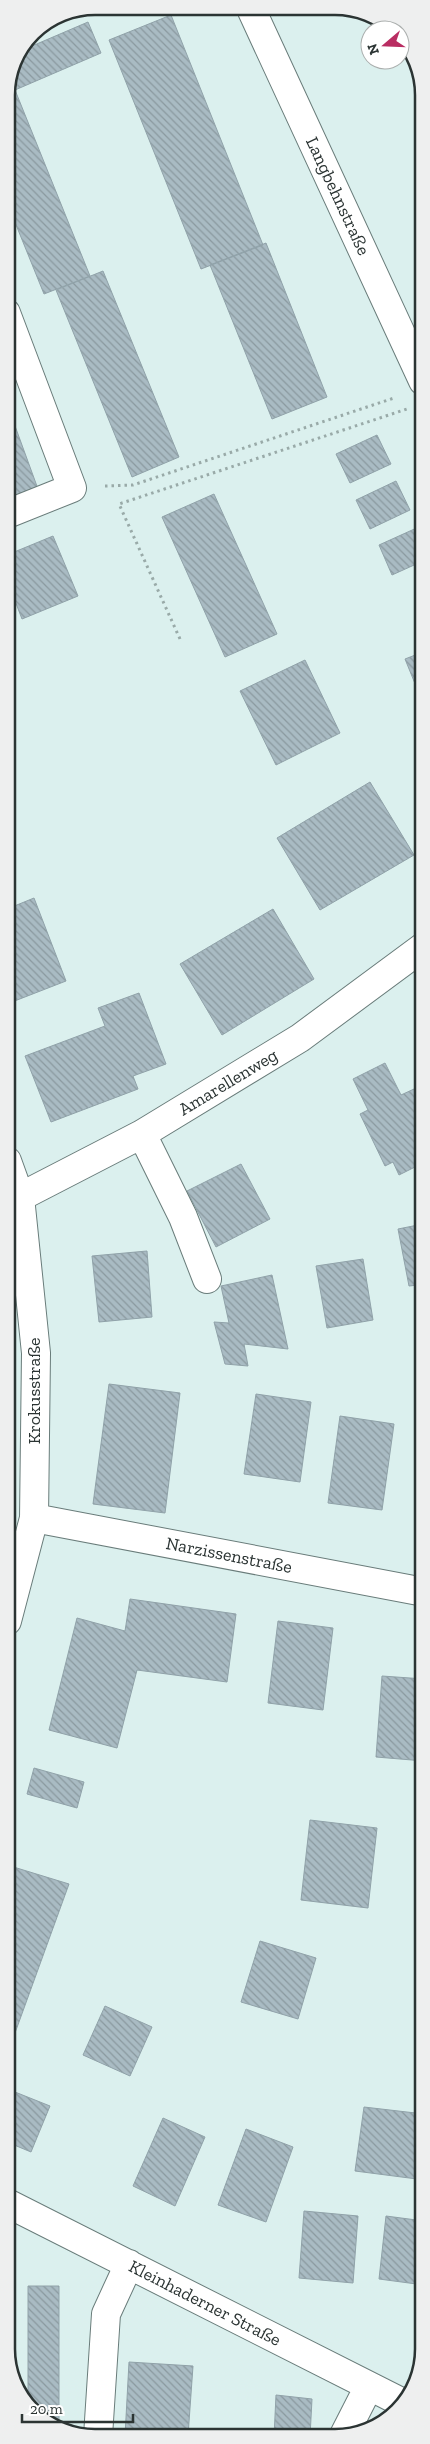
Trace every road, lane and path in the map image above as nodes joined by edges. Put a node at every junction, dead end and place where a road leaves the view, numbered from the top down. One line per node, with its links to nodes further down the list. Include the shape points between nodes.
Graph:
1 (254, 15): 3 (street, Langbehnstraße)
2 (15, 337): 6 (street)
3 (415, 364)
4 (399, 396): 6 (path, via 133,485)
5 (414, 407): 8 (path, via 119,504)
6 (72, 488): 7 (street)
7 (15, 510)
8 (180, 639)
9 (415, 952): 10 (street, Amarellenweg, via 300,1038)
10 (142, 1134): 12 (street, Amarellenweg); 13 (street, via 183,1217)
11 (15, 1183): 12 (street, Krokusstraße)
12 (20, 1197): 14 (street, Krokusstraße, via 36,1353)
13 (207, 1279)
14 (34, 1518): 15 (street, Krokusstraße); 16 (street, Narzissenstraße)
15 (15, 1590)
16 (415, 1590)
17 (15, 2207): 18 (street, Kleinhaderner Straße)
18 (129, 2264): 19 (street, Kleinhaderner Straße); 22 (street, via 106,2314)
19 (369, 2386): 20 (street, Kleinhaderner Straße); 21 (street)
20 (397, 2400)
21 (348, 2427)
22 (98, 2429)

